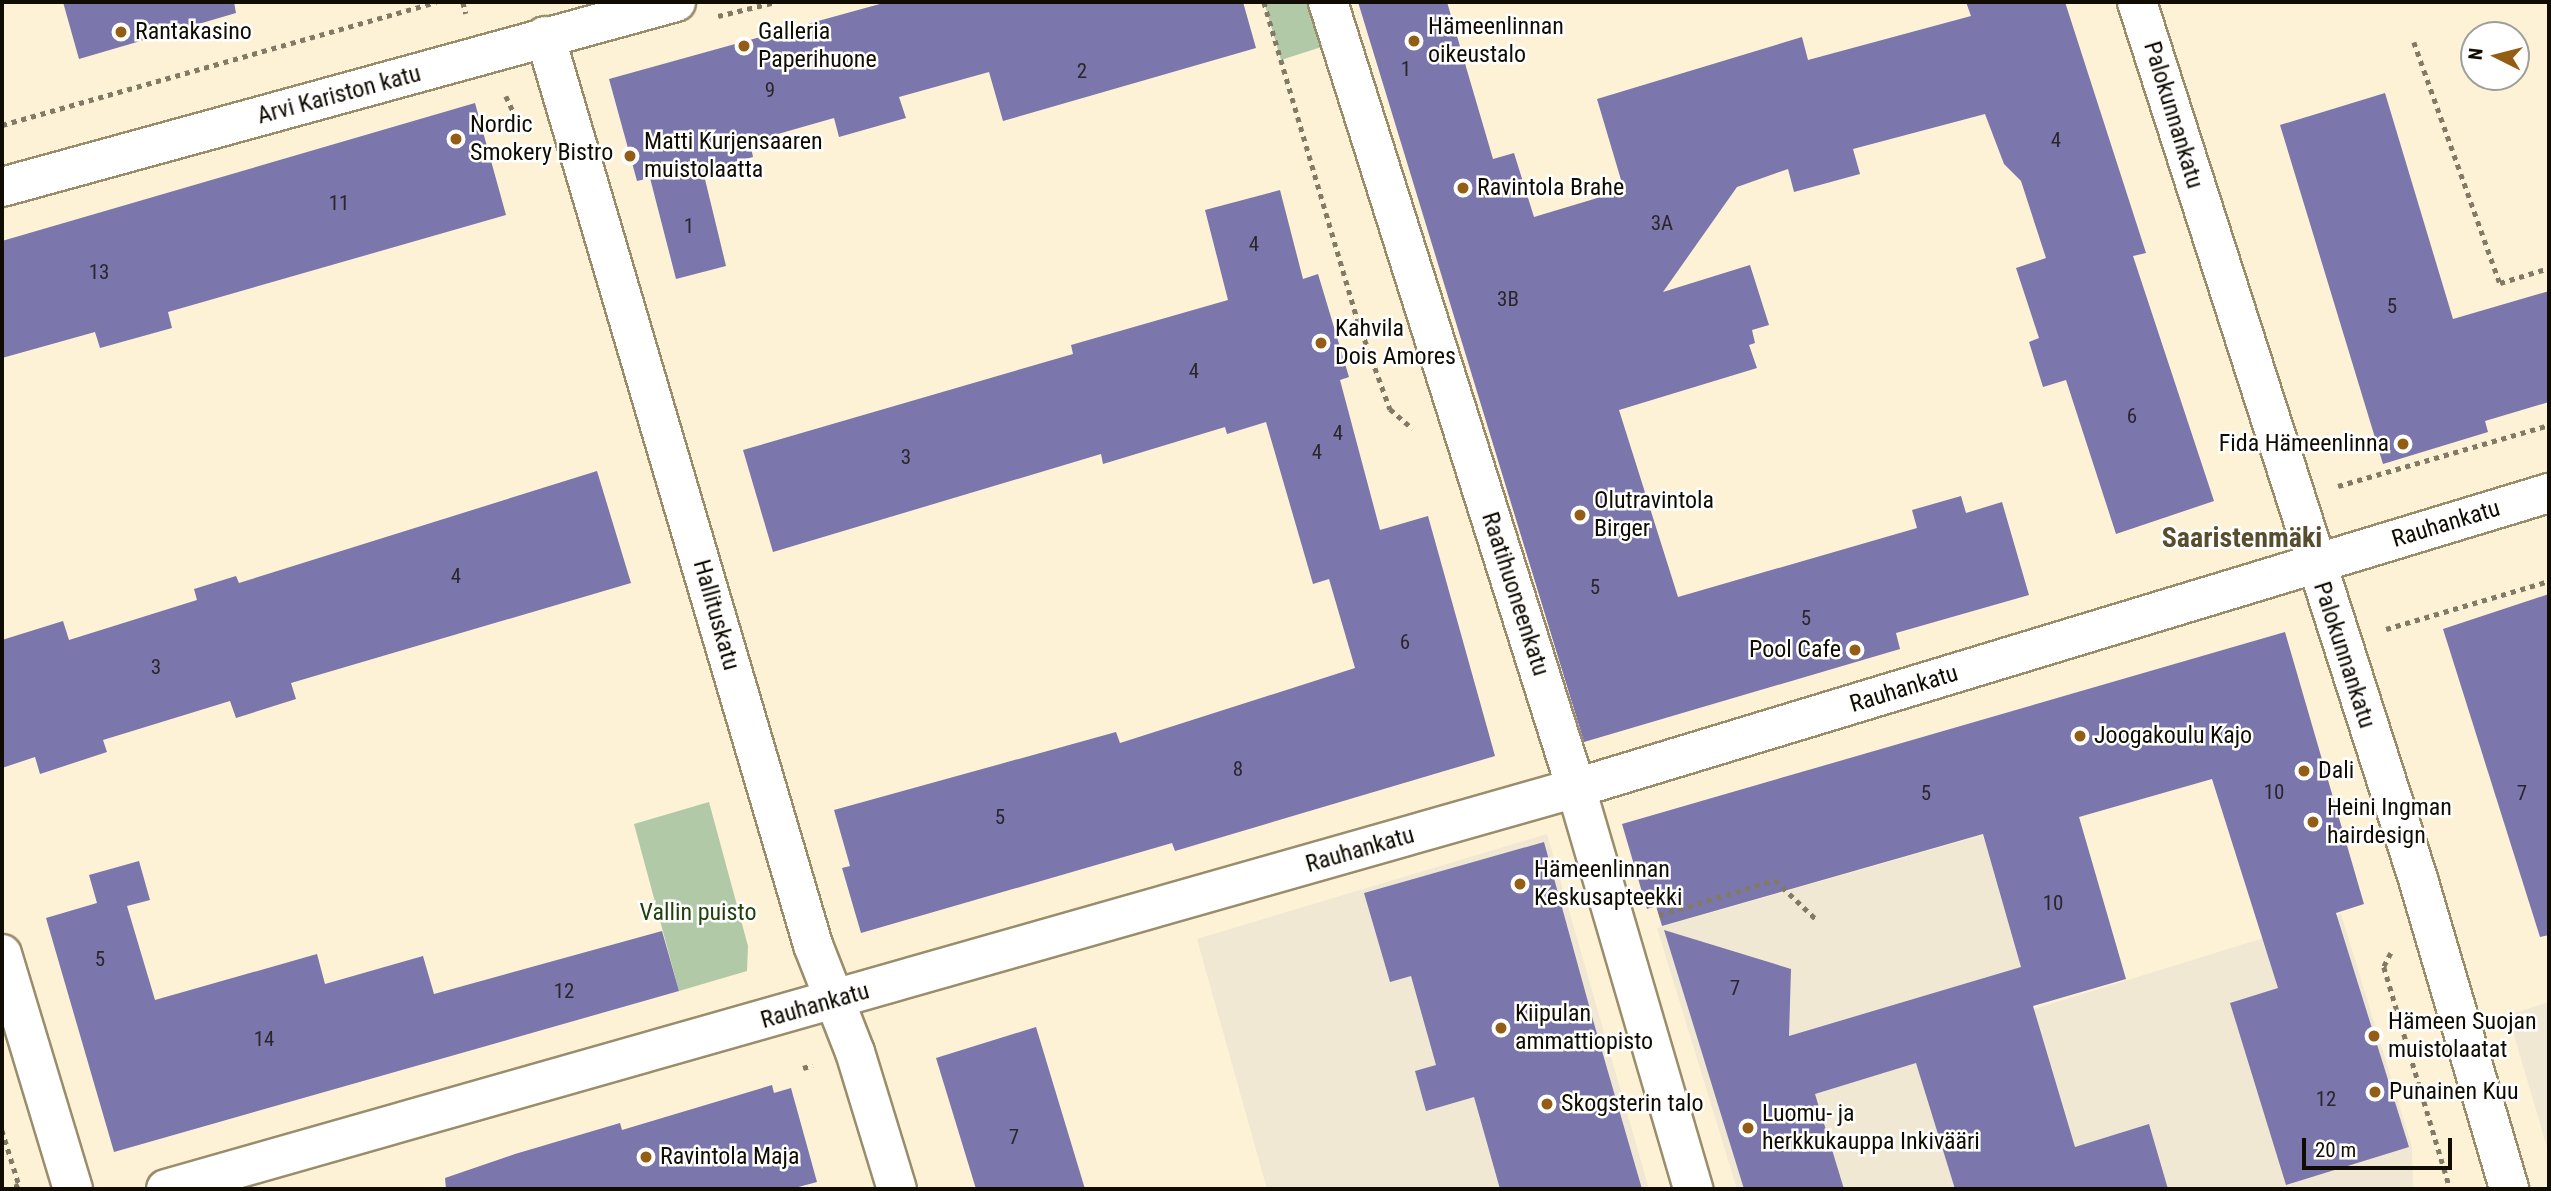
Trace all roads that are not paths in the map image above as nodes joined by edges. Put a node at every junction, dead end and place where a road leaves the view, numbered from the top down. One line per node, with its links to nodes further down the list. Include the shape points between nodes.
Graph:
1 (676, 2): 4 (street, Arvi Kariston katu)
2 (1328, 2): 8 (street, Raatihuoneenkatu)
3 (2137, 2): 7 (street, Palokunnankatu)
4 (545, 36): 5 (street, Arvi Kariston katu); 10 (street, Hallituskatu, via 813,945)
5 (2, 187)
6 (2549, 493): 7 (street, Rauhankatu)
7 (2315, 565): 8 (street, Rauhankatu); 15 (street, Palokunnankatu, via 2418,879)
8 (1576, 788): 10 (street, Rauhankatu); 14 (street, Raatihuoneenkatu)
9 (2, 954): 11 (street)
10 (834, 1001): 12 (street, Rauhankatu); 13 (street, Hallituskatu, via 855,1052)
11 (73, 1189)
12 (166, 1189)
13 (897, 1189)
14 (1693, 1189)
15 (2509, 1189)

